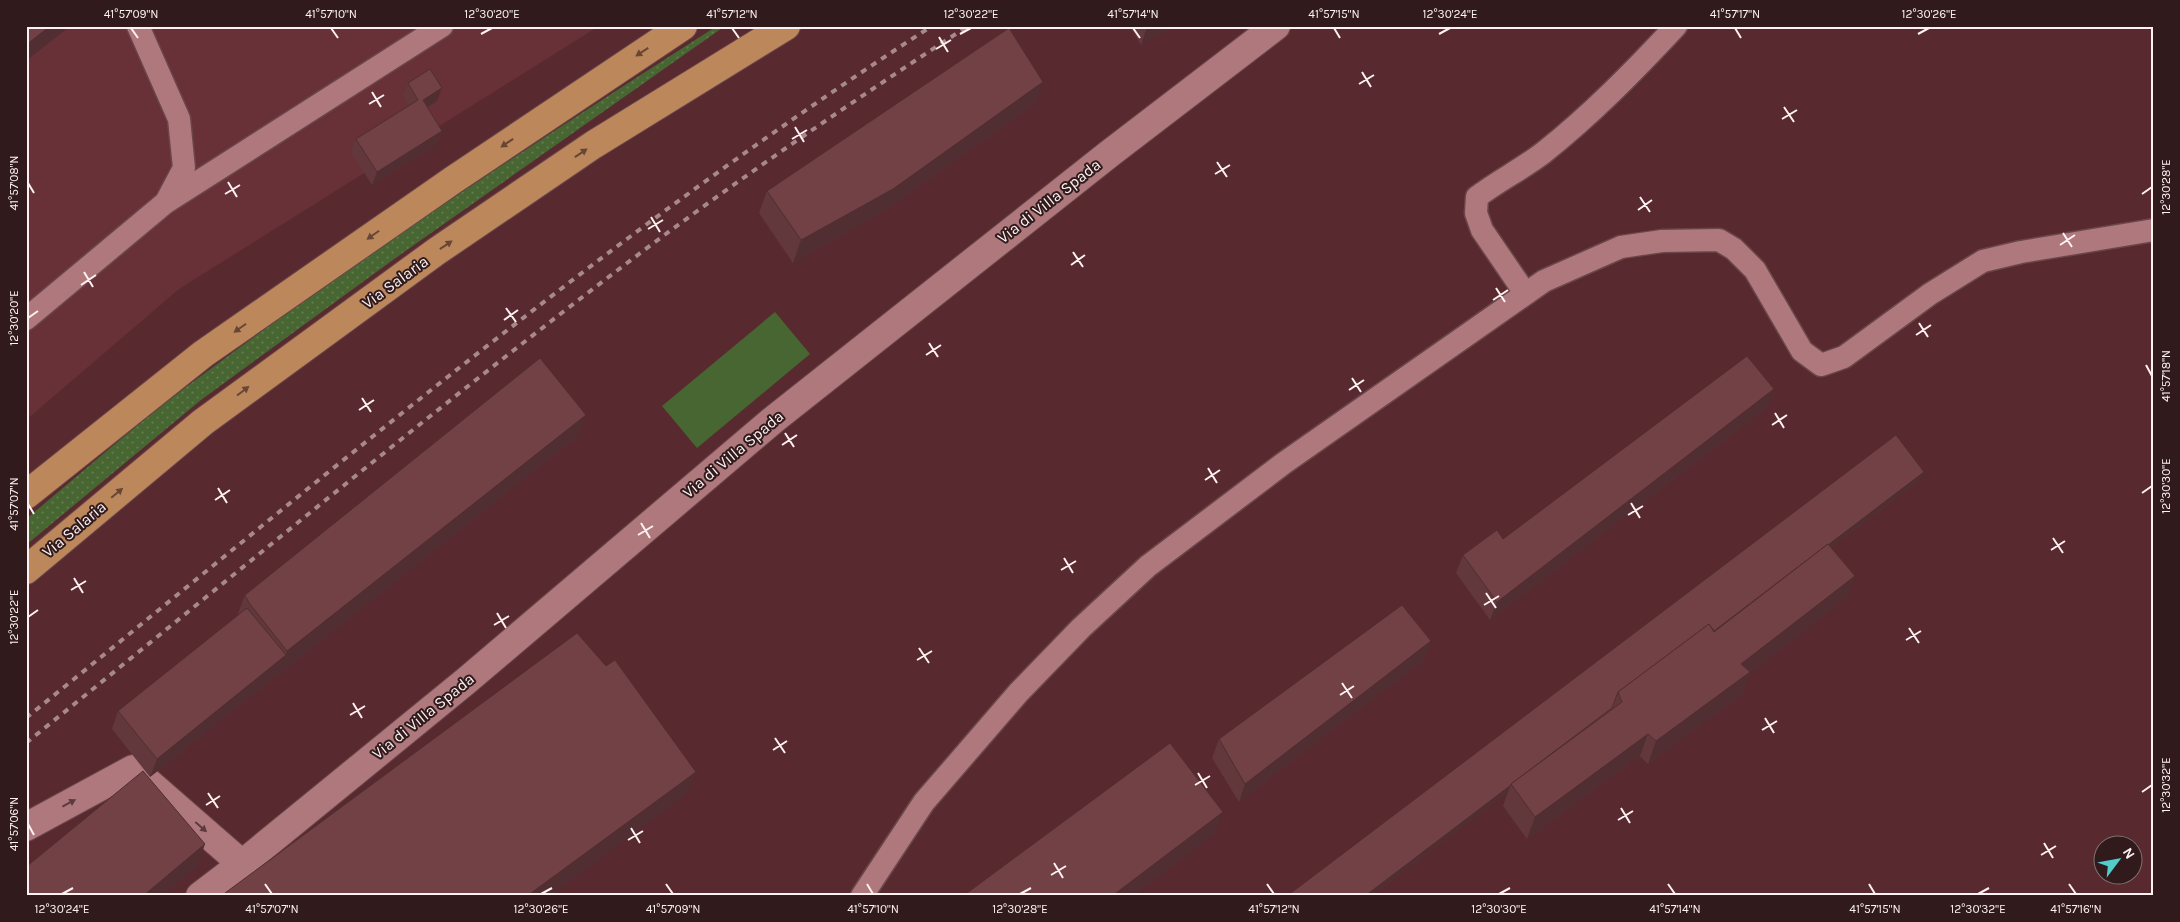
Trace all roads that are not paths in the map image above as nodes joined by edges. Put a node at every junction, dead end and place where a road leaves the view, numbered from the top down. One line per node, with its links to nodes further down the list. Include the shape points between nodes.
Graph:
1 (138, 26): 7 (lane, via 179,119 184,168)
2 (442, 26): 7 (lane)
3 (683, 26): 11 (main road, one-way to 11, via 453,180 203,354)
4 (786, 26): 12 (main road, Via Salaria, one-way to 4, via 209,417 437,251 593,145)
5 (1276, 26): 14 (street, Via di Villa Spada, via 773,420 466,681)
6 (1676, 26): 9 (lane, via 1632,74 1542,154 1476,197 1476,213 1482,230)
7 (165, 204): 10 (lane)
8 (2154, 230): 9 (lane, via 1983,261 1930,294 1844,357 1821,365 1802,351 1754,270 1734,249 1719,240 1662,241 1621,247 1544,281)
9 (1525, 293): 16 (lane, via 1212,516 1081,628 1019,692 930,795)
10 (26, 319)
11 (26, 494)
12 (26, 570)
13 (26, 827): 14 (street, one-way to 14, via 133,769)
14 (242, 864): 15 (street, Via di Villa Spada)
15 (200, 896)
16 (862, 896)

